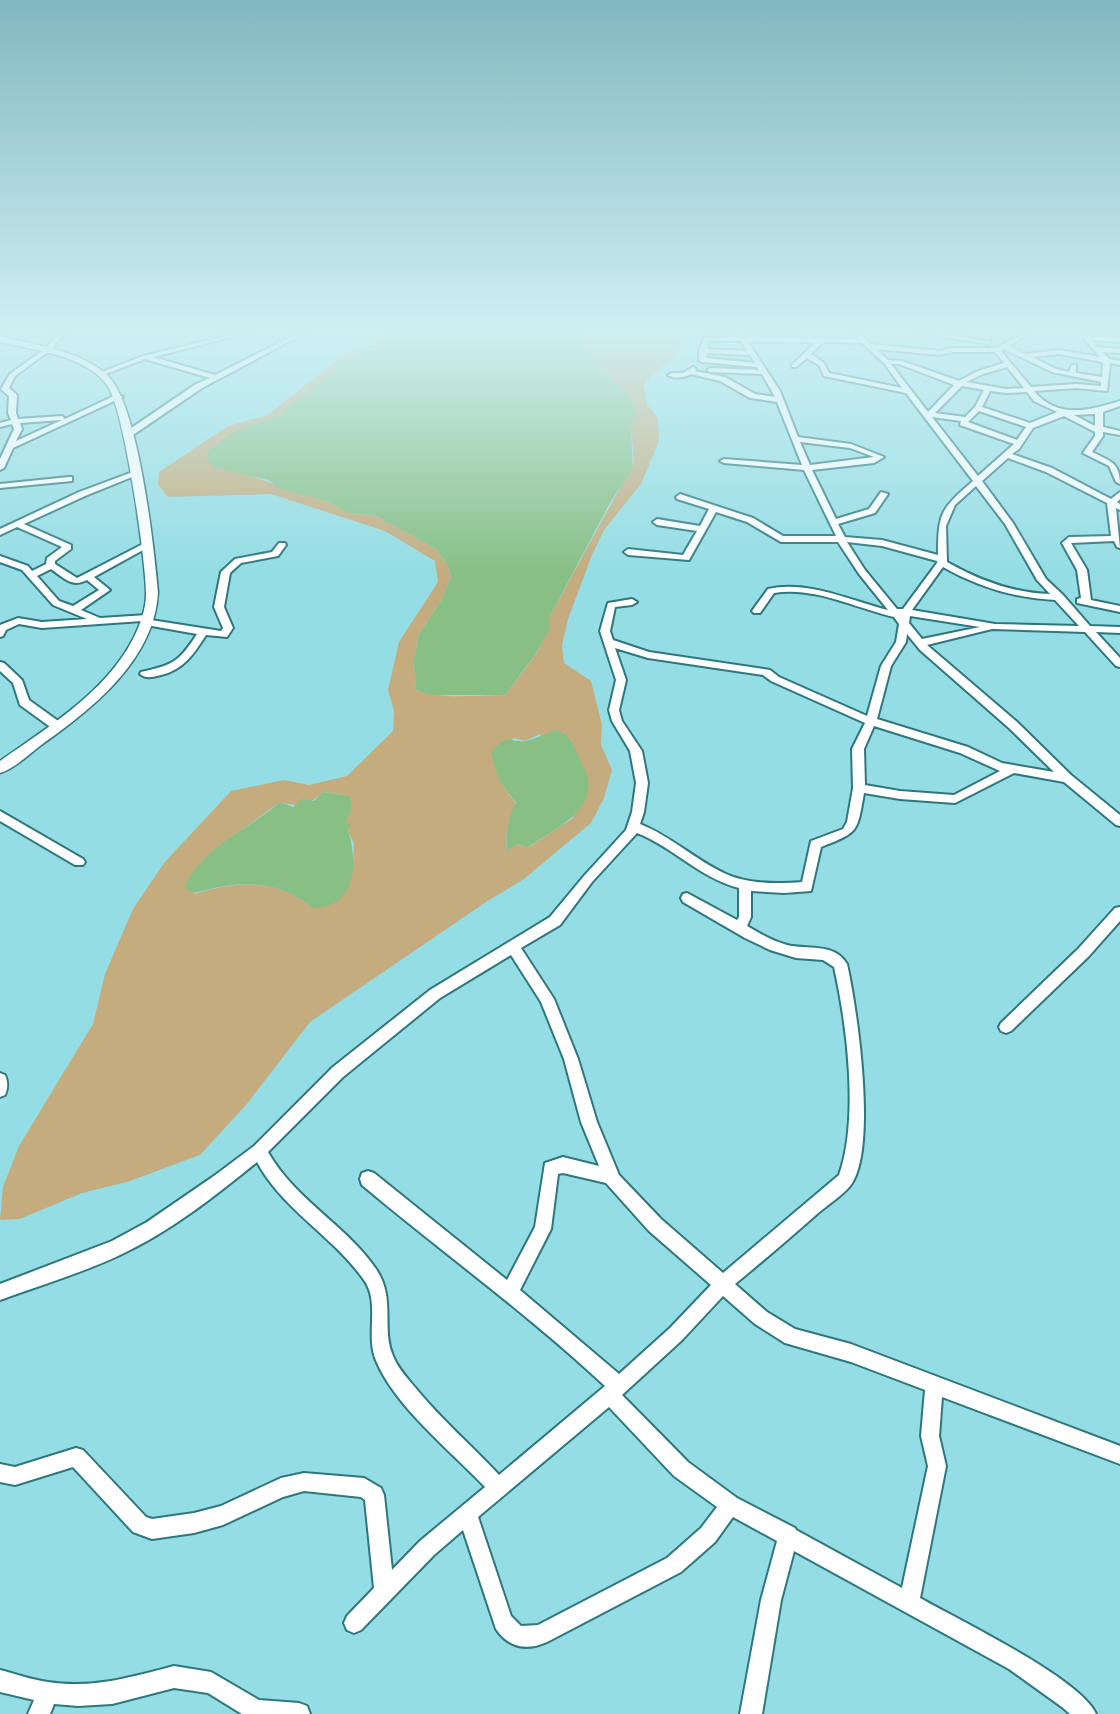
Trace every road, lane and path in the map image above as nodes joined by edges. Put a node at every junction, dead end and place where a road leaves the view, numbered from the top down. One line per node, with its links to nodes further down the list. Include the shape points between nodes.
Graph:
1 (12, 413): 14 (street)
2 (82, 413): 12 (street)
3 (122, 413): 19 (main road)
4 (160, 413): 19 (street)
5 (784, 413): 21 (street)
6 (972, 413): 13 (street)
7 (993, 413): 16 (street)
8 (1075, 413): 11 (street)
9 (1099, 413): 17 (street)
10 (928, 414): 13 (street); 30 (street)
11 (1063, 414): 16 (street); 17 (street)
12 (70, 418): 14 (street); 23 (street)
13 (964, 419): 22 (street, via 966,424)
14 (16, 421): 15 (street); 23 (street)
15 (1, 424)
16 (1030, 425): 22 (street)
17 (1099, 430): 18 (street); 31 (street, via 1087,453 1112,465)
18 (1120, 433)
19 (127, 435): 28 (main road)
20 (0, 439): 23 (street)
21 (794, 439): 27 (street); 27 (street, via 851,446 881,459)
22 (1019, 443): 24 (street)
23 (12, 444): 26 (street)
24 (1007, 455): 30 (street); 36 (street, via 1049,470)
25 (724, 461): 27 (street)
26 (0, 468)
27 (808, 468): 39 (street)
28 (133, 475): 40 (street, via 82,492); 45 (main road)
29 (69, 479): 32 (street)
30 (977, 481): 49 (street, via 947,512 940,538); 53 (street, via 1009,523 1042,580)
31 (1120, 482)
32 (0, 486)
33 (884, 494): 39 (street, via 872,511)
34 (1120, 495): 36 (street)
35 (680, 497): 37 (street)
36 (1116, 505): 44 (street)
37 (713, 510): 41 (street); 43 (street, via 750,520 781,538)
38 (657, 522): 41 (street)
39 (835, 522): 43 (street)
40 (17, 524): 42 (street); 50 (street, via 68,547 50,560)
41 (702, 529): 47 (street, via 682,559)
42 (0, 531)
43 (841, 539): 49 (street, via 882,543); 59 (street)
44 (1118, 541): 54 (street, via 1066,543 1082,570)
45 (148, 545): 52 (street); 61 (main road, via 152,593)
46 (282, 545): 66 (street, via 275,554 238,561 226,572 219,607 227,632 218,636)
47 (628, 552)
48 (0, 559): 51 (street)
49 (942, 561): 53 (street, via 1001,592); 59 (street)
50 (51, 565): 51 (street); 52 (street, via 75,582)
51 (31, 575): 56 (street, via 53,601)
52 (88, 576): 56 (street, via 105,590)
53 (1063, 600): 54 (street); 64 (street)
54 (1086, 601): 57 (street)
55 (632, 602): 67 (street, via 611,606 605,631)
56 (75, 609): 60 (street)
57 (1120, 609)
58 (758, 611): 59 (street, via 772,591 780,588)
59 (899, 615): 62 (street); 68 (street); 72 (street, via 901,642 886,666)
60 (97, 620): 61 (street); 63 (street, via 42,625 18,621)
61 (147, 620): 66 (street); 73 (main road, via 137,643 107,683)
62 (995, 627): 64 (street); 68 (street)
63 (1, 629)
64 (1090, 629): 65 (street); 70 (street)
65 (1120, 630)
66 (203, 632): 71 (street, via 176,668)
67 (608, 642): 72 (street, via 648,655 766,672); 80 (street, via 621,680 614,710 636,751 642,778)
68 (919, 643): 76 (street)
69 (0, 664): 73 (street, via 18,682 24,702)
70 (1120, 664)
71 (145, 674)
72 (871, 721): 75 (street); 77 (street, via 856,758)
73 (57, 726): 74 (main road)
74 (0, 768)
75 (1011, 770): 76 (street); 77 (street, via 955,799)
76 (1067, 778): 79 (street)
77 (859, 788): 82 (street, via 847,832 815,844 807,887)
78 (0, 815): 81 (street)
79 (1120, 822)
80 (634, 827): 82 (street, via 677,845 714,874); 86 (street, via 555,921)
81 (79, 862)
82 (744, 886): 85 (street, via 745,917)
83 (687, 898): 85 (street)
84 (1120, 912): 87 (street)
85 (739, 928): 93 (street, via 786,951 826,955 840,964 854,1062 855,1153 845,1180)
86 (514, 947): 90 (street, via 435,994 338,1072); 91 (street, via 547,999)
87 (1006, 1027)
88 (0, 1080): 89 (street)
89 (0, 1090)
90 (259, 1151): 94 (street, via 220,1182 117,1248); 100 (street, via 280,1185 369,1273 379,1290 382,1346 388,1364 415,1400)
91 (610, 1176): 93 (street, via 655,1225); 95 (street, via 563,1165 551,1168 539,1240)
92 (368, 1179): 95 (street)
93 (723, 1284): 96 (street, via 781,1332); 97 (street, via 677,1334)
94 (0, 1292)
95 (509, 1294): 97 (street, via 575,1344)
96 (934, 1384): 98 (street); 105 (street, via 930,1436 937,1466)
97 (614, 1390): 100 (street); 101 (street, via 681,1469)
98 (1120, 1455)
99 (0, 1473): 104 (street, via 15,1476 76,1457 140,1525 152,1529 223,1515 296,1483 364,1488 374,1495)
100 (498, 1487): 102 (street)
101 (730, 1505): 102 (street, via 708,1535 674,1565 540,1635 522,1639 511,1634 503,1622); 103 (street)
102 (467, 1513): 104 (street)
103 (788, 1535): 105 (street); 111 (street)
104 (384, 1589): 106 (street)
105 (909, 1602): 112 (street, via 1016,1662)
106 (354, 1623)
107 (0, 1681): 108 (street)
108 (48, 1693): 109 (street); 110 (street, via 112,1693 174,1677 211,1683 256,1710)
109 (39, 1714)
110 (299, 1714)
111 (751, 1714)
112 (1085, 1714)

